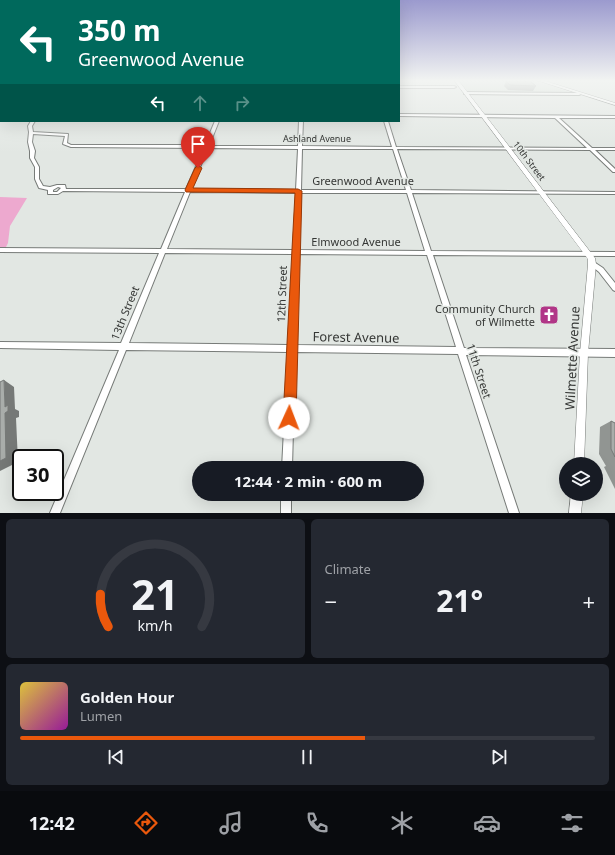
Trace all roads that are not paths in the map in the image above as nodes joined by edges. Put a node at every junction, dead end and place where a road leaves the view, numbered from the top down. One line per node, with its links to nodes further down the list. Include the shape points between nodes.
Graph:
1 (474, 104): 3 (street, 10th Street)
2 (400, 115): 3 (street)
3 (483, 116): 4 (street); 14 (street, 10th Street)
4 (556, 117): 5 (street); 15 (street)
5 (615, 117)
6 (32, 122): 10 (street, via 30,126)
7 (217, 122): 11 (street, 13th Street)
8 (301, 122): 12 (street, 12th Street)
9 (386, 122): 13 (street, 11th Street)
10 (32, 134): 11 (street, Ashland Avenue, via 67,135 67,146); 18 (street, Greenwood Avenue, via 32,158 37,167 39,185 51,189 50,192)
11 (206, 147): 12 (street, Ashland Avenue); 18 (street, 13th Street)
12 (300, 147): 13 (street, Ashland Avenue); 19 (street, 12th Street)
13 (395, 148): 14 (street, Ashland Avenue); 20 (street, 11th Street)
14 (508, 148): 15 (street, Ashland Avenue); 21 (street, 10th Street)
15 (591, 149): 16 (street, Ashland Avenue); 17 (street)
16 (615, 149)
17 (615, 171)
18 (188, 190): 19 (street, Greenwood Avenue); 24 (street, 13th Street)
19 (298, 191): 20 (street, Greenwood Avenue); 25 (street, 12th Street)
20 (409, 192): 21 (street, Greenwood Avenue); 26 (street, 11th Street)
21 (542, 192): 22 (street, Greenwood Avenue); 27 (street, 10th Street)
22 (615, 193)
23 (0, 250): 24 (street, Elmwood Avenue)
24 (163, 251): 25 (street, Elmwood Avenue); 32 (street, 13th Street)
25 (296, 252): 26 (street, Elmwood Avenue); 33 (street, 12th Street)
26 (429, 252): 27 (street, Elmwood Avenue); 34 (street, 11th Street)
27 (588, 254): 28 (street, Elmwood Avenue); 29 (street, Wilmette Avenue)
28 (615, 254)
29 (592, 264): 30 (street, via 601,270); 35 (street, Wilmette Avenue)
30 (615, 288)
31 (0, 345): 32 (street, Forest Avenue)
32 (125, 346): 33 (street, Forest Avenue); 41 (street, 13th Street)
33 (292, 349): 34 (street, Forest Avenue); 38 (street, 12th Street)
34 (461, 351): 35 (street, Forest Avenue); 43 (street, 11th Street)
35 (584, 352): 36 (street, Forest Avenue); 37 (street, Wilmette Avenue)
36 (615, 353)
37 (579, 457)
38 (287, 461)
39 (286, 501): 42 (street)
40 (576, 501): 44 (street)
41 (55, 513)
42 (286, 513)
43 (514, 513)
44 (575, 513)

